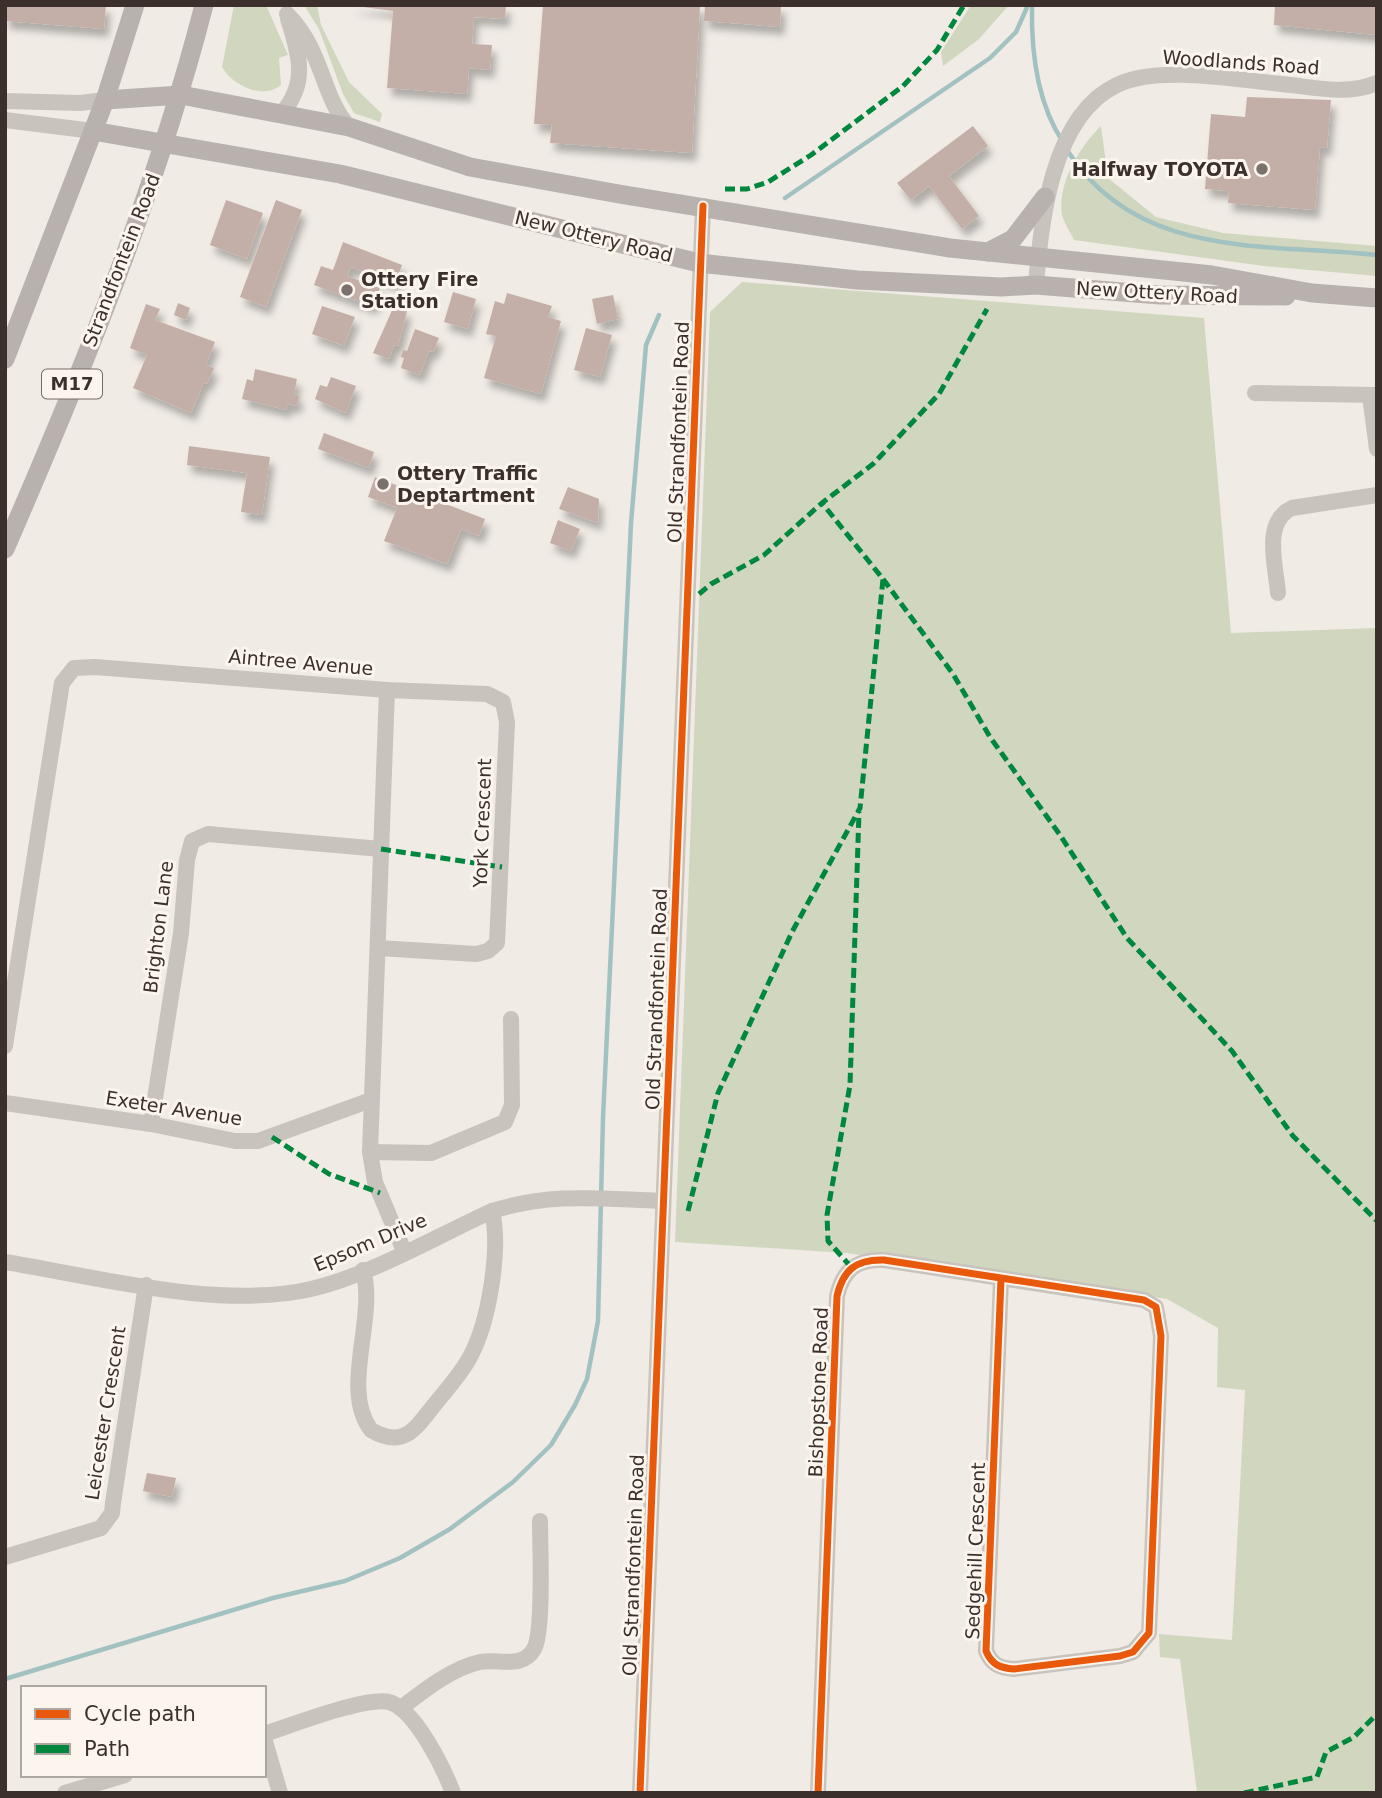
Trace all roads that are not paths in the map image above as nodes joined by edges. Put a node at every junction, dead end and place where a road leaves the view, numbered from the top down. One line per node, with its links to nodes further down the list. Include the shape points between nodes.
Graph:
1 (135, 5): 6 (main road)
2 (204, 5): 5 (main road, Strandfontein Road / M17)
3 (285, 10): 8 (street, via 301,76 292,102); 10 (street, via 307,37 337,111)
4 (1377, 83): 13 (street, Woodlands Road, via 1354,90 1166,75 1118,84 1081,116)
5 (181, 95): 6 (main road, New Ottery Road); 8 (main road, New Ottery Road); 12 (main road, Strandfontein Road / M17)
6 (105, 100): 7 (street); 11 (main road)
7 (5, 101)
8 (281, 114): 10 (main road, New Ottery Road)
9 (5, 120): 11 (street)
10 (349, 127): 14 (main road, New Ottery Road, via 470,167)
11 (93, 131): 12 (main road, New Ottery Road); 21 (main road)
12 (165, 142): 17 (main road, New Ottery Road, via 340,174); 26 (main road, Strandfontein Road / M17, via 139,219)
13 (1045, 197): 15 (main road, via 1010,242); 16 (street, Woodlands Road)
14 (703, 206): 15 (main road, New Ottery Road); 17 (street, Old Strandfontein Road)
15 (987, 253): 16 (main road, New Ottery Road)
16 (1038, 258): 18 (street, Woodlands Road); 19 (main road, New Ottery Road, via 1212,275)
17 (699, 263): 18 (main road, New Ottery Road, via 857,280); 37 (street, Old Strandfontein Road)
18 (1037, 285): 19 (main road, New Ottery Road, via 1263,298)
19 (1312, 293): 20 (main road, New Ottery Road)
20 (1377, 298)
21 (5, 359)
22 (1255, 393): 23 (street)
23 (1374, 396): 24 (street)
24 (1377, 449)
25 (1377, 495): 27 (street, via 1292,508 1281,516 1273,534)
26 (5, 549)
27 (1278, 593)
28 (387, 690): 29 (street, Aintree Avenue); 30 (street, York Crescent, via 497,697 506,709 507,722 496,943 476,954); 32 (street, Aintree Avenue, via 95,667 74,668 65,675)
29 (381, 849): 30 (street, Aintree Avenue); 35 (street, Brighton Lane, via 208,834 192,841)
30 (378, 948): 33 (street, Aintree Avenue)
31 (511, 1019): 36 (street, via 512,1105 505,1122 431,1153)
32 (5, 1046)
33 (371, 1100): 35 (street, Exeter Avenue, via 258,1141 234,1141); 36 (street, Aintree Avenue)
34 (5, 1103): 35 (street, Exeter Avenue)
35 (151, 1124)
36 (370, 1152): 39 (street, Aintree Avenue, via 375,1182)
37 (663, 1201): 38 (street, Epsom Drive, via 539,1199); 55 (street, Old Strandfontein Road)
38 (492, 1211): 39 (street, Epsom Drive); 41 (street, via 497,1233 495,1264 471,1356 418,1425 399,1439 371,1430 361,1410 359,1371 368,1297)
39 (404, 1251): 41 (street, Epsom Drive)
40 (5, 1262): 43 (street, Epsom Drive)
41 (363, 1270): 43 (street, Epsom Drive, via 311,1289 265,1296 218,1296)
42 (1001, 1279): 44 (street, Bishopstone Road, via 1143,1300); 44 (street, Sedgehill Crescent, via 986,1651 990,1660 1004,1669 1120,1656 1133,1652 1149,1633 1161,1336); 56 (street, Bishopstone Road, via 870,1259 850,1267 841,1281)
43 (146, 1285): 46 (street, Leicester Crescent, via 112,1513 95,1531)
44 (1156, 1307)
45 (540, 1521): 47 (street, via 534,1650 515,1662 470,1665)
46 (5, 1558)
47 (401, 1708): 48 (street, via 370,1702); 54 (street, via 438,1758)
48 (266, 1735)
49 (266, 1743): 53 (street)
50 (121, 1777): 51 (street)
51 (94, 1789): 52 (street)
52 (65, 1793)
53 (280, 1793)
54 (453, 1793)
55 (640, 1793)
56 (818, 1793)

